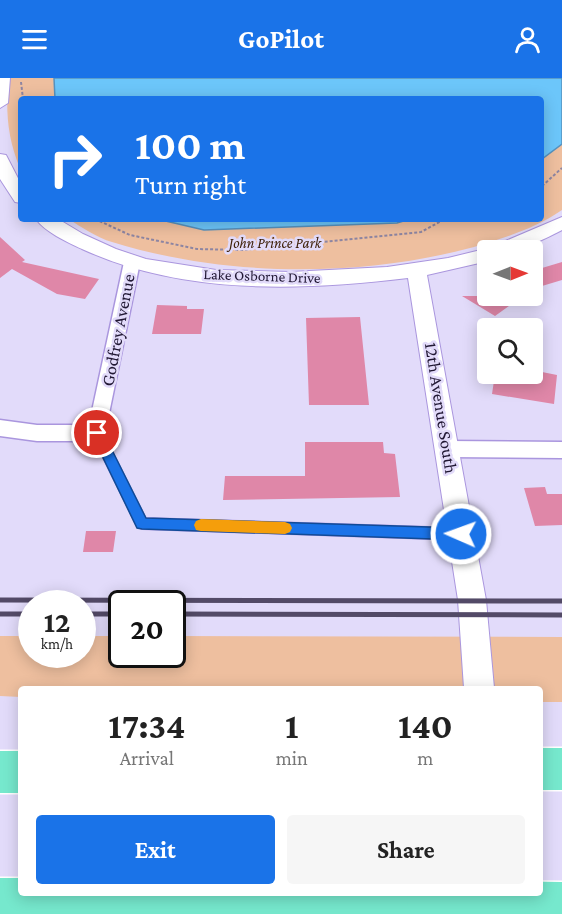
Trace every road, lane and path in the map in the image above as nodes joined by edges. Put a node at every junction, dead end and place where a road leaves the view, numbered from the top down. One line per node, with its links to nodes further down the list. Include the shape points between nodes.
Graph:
1 (2, 78): 4 (street)
2 (21, 78): 3 (path)
3 (22, 96)
4 (0, 103)
5 (0, 159): 8 (street)
6 (562, 168): 7 (path)
7 (544, 184)
8 (18, 194)
9 (50, 222): 15 (street, Lake Osborne Drive, via 84,242)
10 (102, 222): 11 (path, via 130,235 197,249 243,250 421,232)
11 (439, 222)
12 (562, 223): 13 (street)
13 (528, 240)
14 (477, 257): 16 (street, Lake Osborne Drive)
15 (132, 262): 16 (street, Lake Osborne Drive, via 180,272 252,279); 18 (street, Godfrey Avenue)
16 (416, 272): 19 (street, 12th Avenue South)
17 (0, 428): 18 (street, via 37,433)
18 (97, 433): 21 (lane, via 142,524)
19 (448, 449): 20 (street); 21 (street, 12th Avenue South)
20 (562, 450)
21 (461, 534): 22 (street, 12th Avenue South)
22 (479, 686)
23 (543, 769): 24 (highway)
24 (562, 769)
25 (0, 772): 26 (highway)
26 (18, 772)
27 (506, 896): 30 (street)
28 (0, 901): 29 (highway, bridge)
29 (562, 902)
30 (508, 914)

